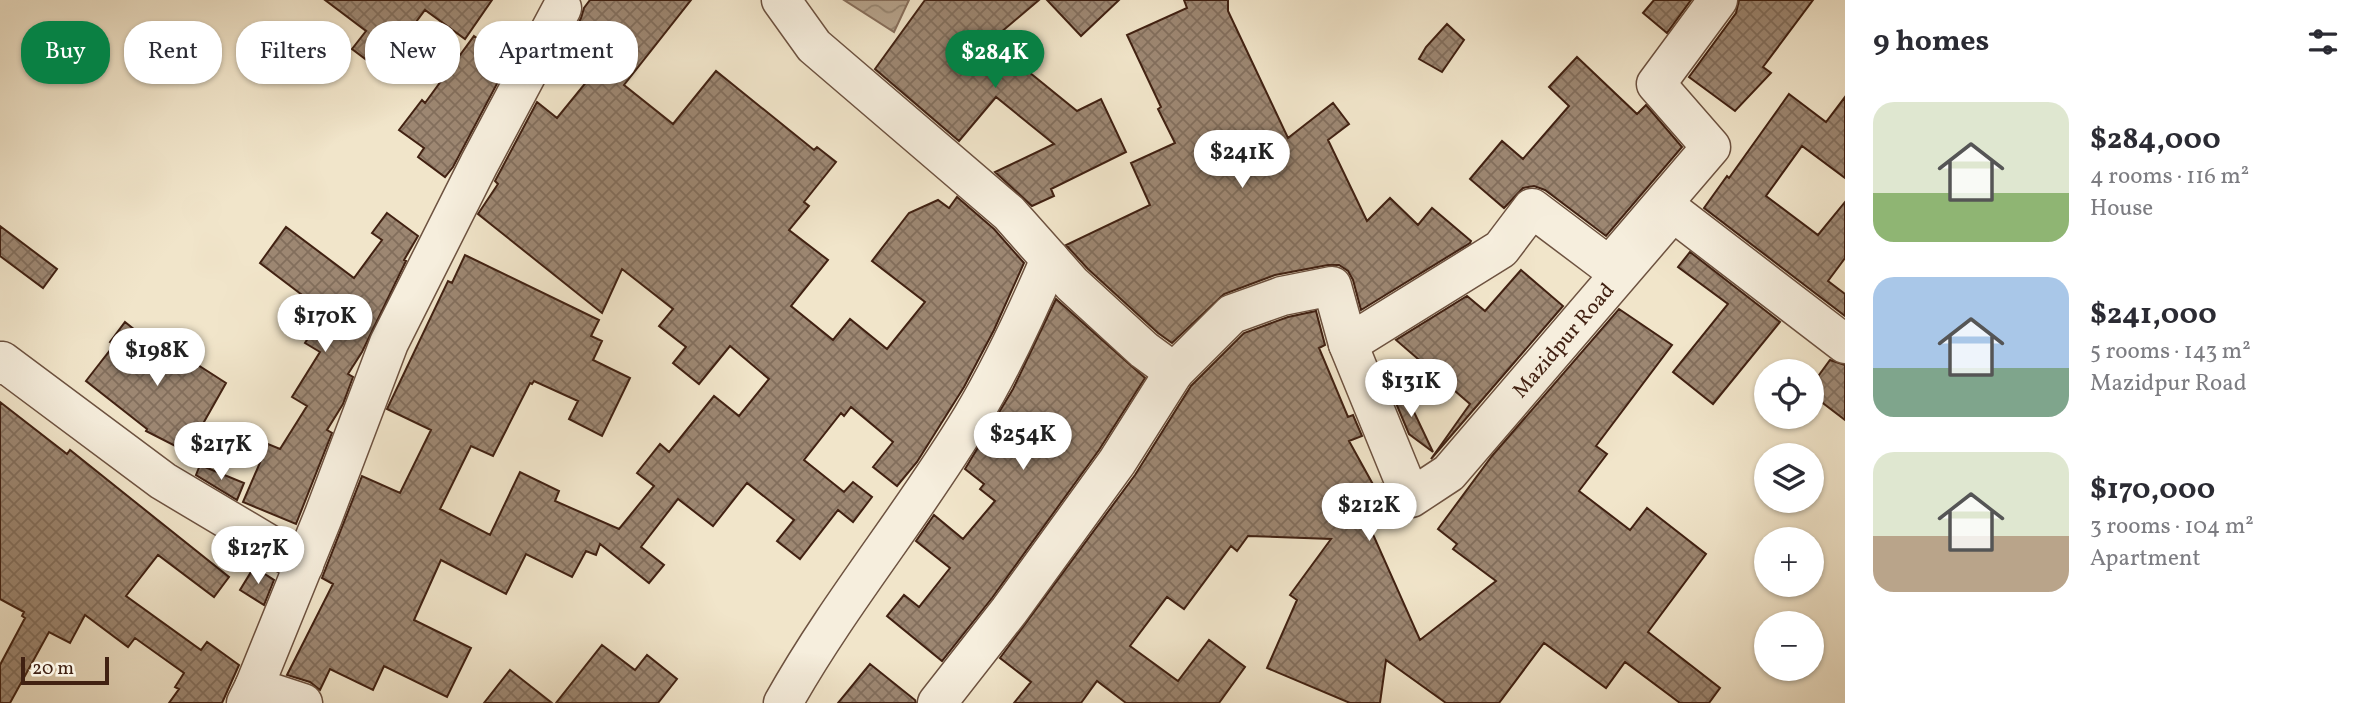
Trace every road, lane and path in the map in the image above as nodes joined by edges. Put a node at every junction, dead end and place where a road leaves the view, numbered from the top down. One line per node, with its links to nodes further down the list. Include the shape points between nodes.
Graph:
1 (781, 0): 4 (street, via 814,46 1009,213)
2 (1718, 0): 5 (street, via 1656,84 1711,147 1609,266 1532,208 1500,249)
3 (560, 3): 9 (street, via 389,343)
4 (1050, 259): 8 (street, via 1135,342); 12 (street, via 1018,334 971,418 809,657)
5 (1348, 344): 6 (street, Mazidpur Road, via 1411,498 1449,473 1673,212); 8 (street, via 1332,286 1282,296 1232,314)
6 (1845, 344)
7 (1, 361): 9 (street, via 163,481)
8 (1174, 372): 13 (street, via 1117,462)
9 (304, 565): 10 (street)
10 (250, 695): 11 (street)
11 (303, 703)
12 (783, 703)
13 (937, 703)

